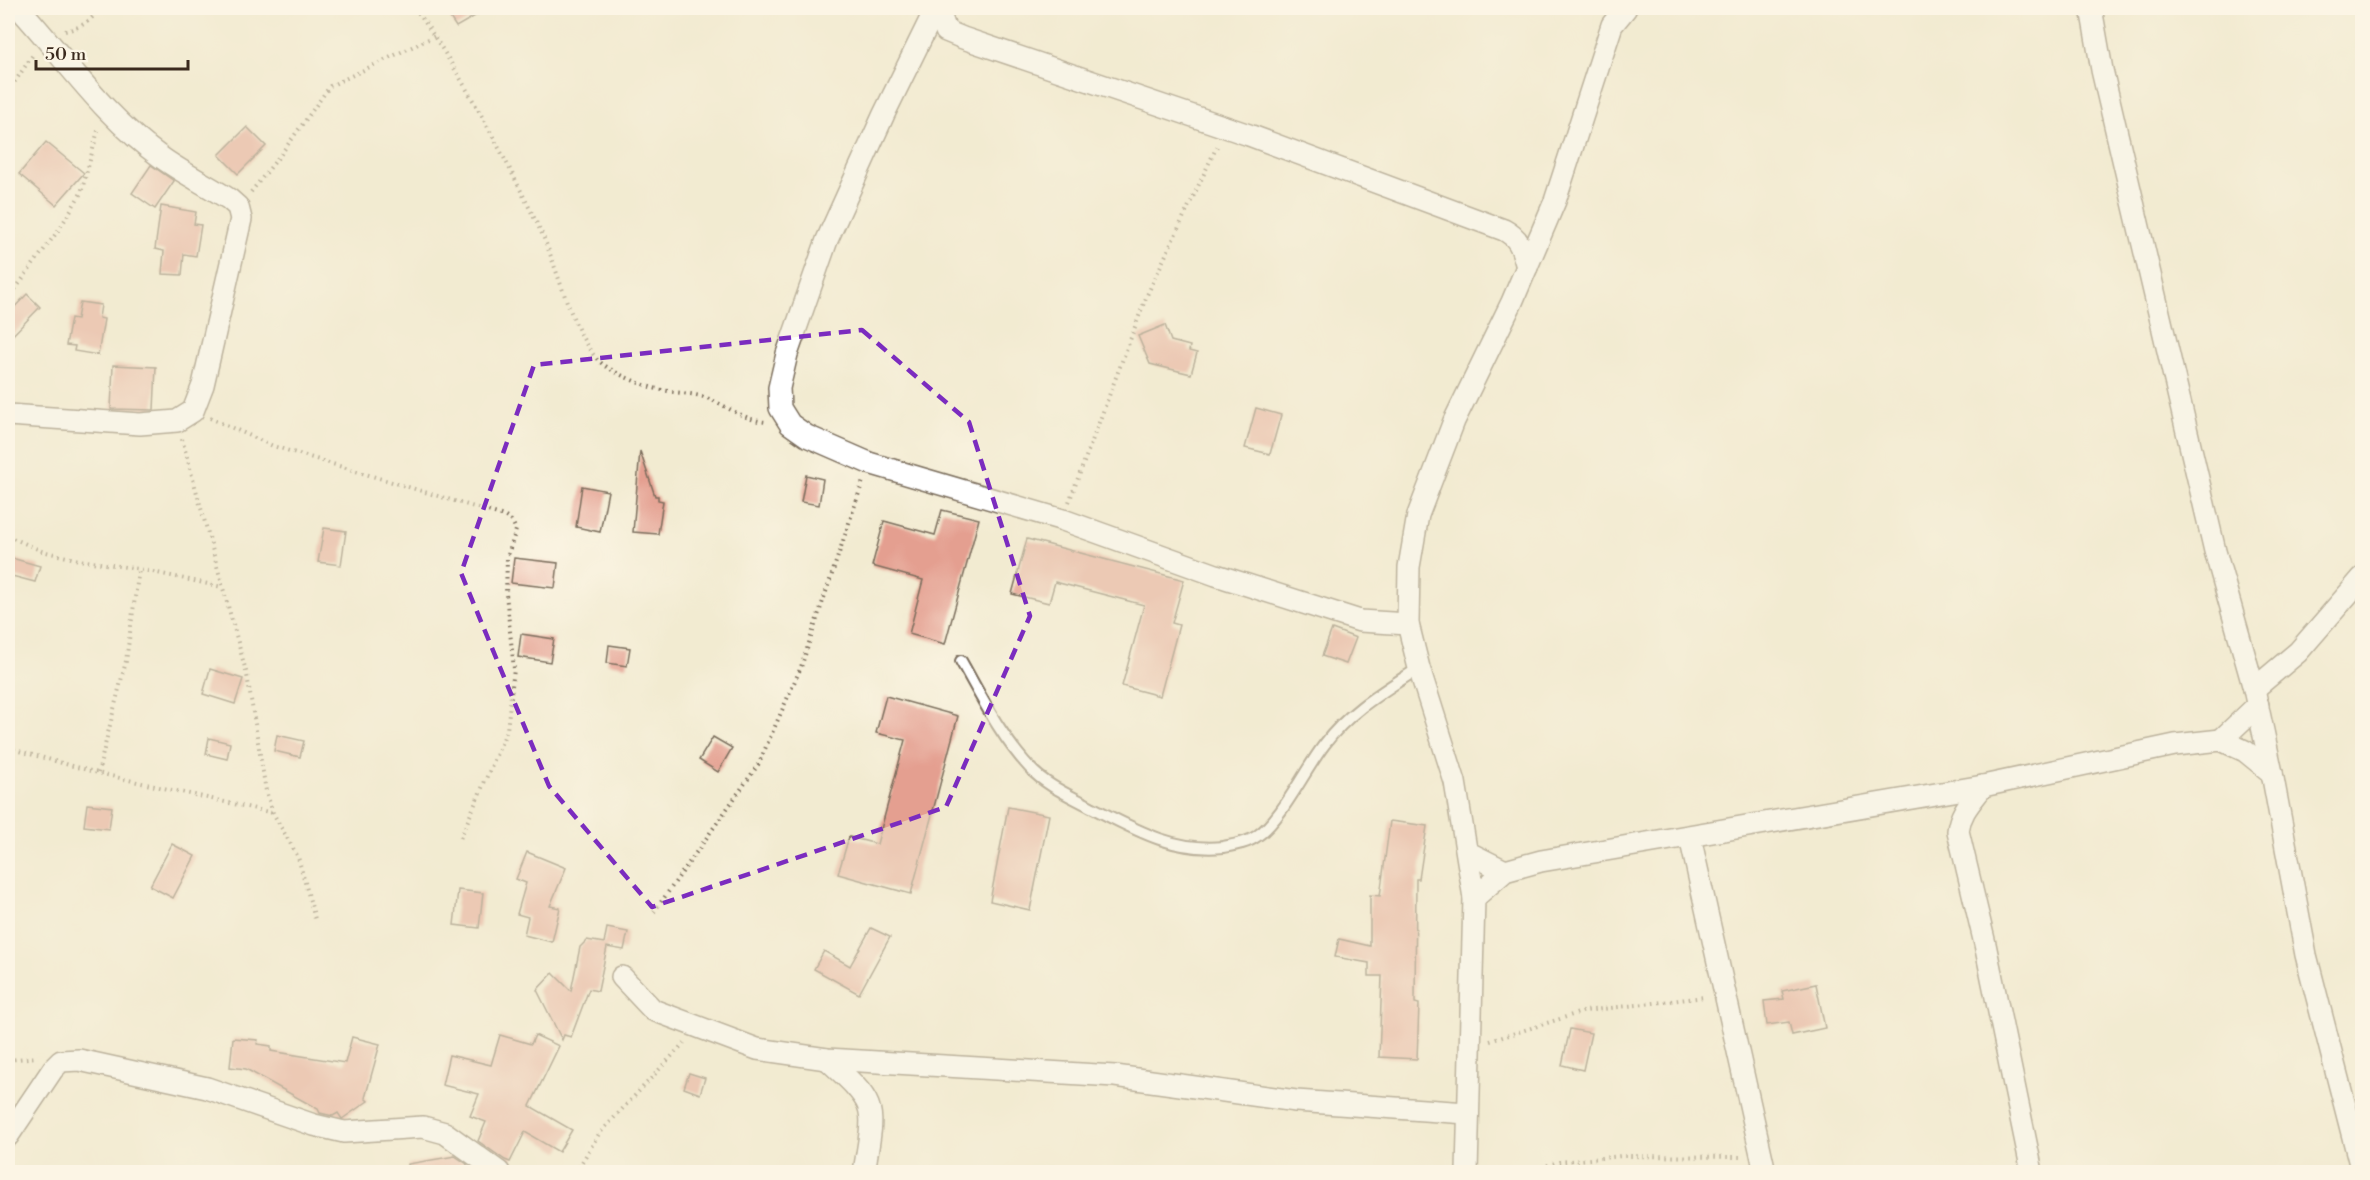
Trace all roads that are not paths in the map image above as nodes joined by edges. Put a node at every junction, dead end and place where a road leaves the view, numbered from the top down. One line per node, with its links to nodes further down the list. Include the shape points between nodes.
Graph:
1 (19, 8): 7 (street, via 103,106 162,159 229,199 238,207 241,219 203,385 185,416 140,424)
2 (937, 8): 6 (street, via 946,31 1227,127 1504,230 1521,244); 9 (street, via 827,240 779,388 780,408 790,424 807,436 869,463 1063,520 1360,621)
3 (1626, 8): 5 (street)
4 (2091, 8): 12 (street, via 2102,70 2215,551)
5 (1608, 16): 6 (street, via 1556,201)
6 (1527, 267): 9 (street, via 1454,421 1418,515 1409,567)
7 (8, 416)
8 (2362, 578): 12 (street)
9 (1408, 624): 11 (street)
10 (961, 661): 11 (lane, via 1006,739 1031,770 1066,794 1120,822 1166,843 1202,849 1235,845 1255,838 1271,825 1324,744 1355,710)
11 (1419, 668): 17 (street, via 1455,782)
12 (2256, 697): 13 (street); 14 (street)
13 (2221, 740): 14 (street, via 2245,751); 15 (street, via 2175,745)
14 (2272, 773): 29 (street, via 2306,955)
15 (1983, 786): 16 (street); 28 (street, via 1965,809 1958,831)
16 (1690, 837): 18 (street, via 1541,861); 24 (street)
17 (1467, 852): 18 (street); 19 (street)
18 (1505, 871): 19 (street)
19 (1474, 898): 22 (street)
20 (622, 976): 21 (street, via 653,1010 757,1049)
21 (826, 1059): 22 (street, via 1115,1076 1296,1101); 26 (street, via 860,1090 869,1105 873,1119)
22 (1467, 1113): 27 (street)
23 (8, 1136): 25 (street, via 53,1068 61,1061 80,1060 207,1088 344,1132 423,1127 445,1132)
24 (1764, 1165)
25 (499, 1173)
26 (864, 1173)
27 (1467, 1173)
28 (2032, 1173)
29 (2362, 1173)

